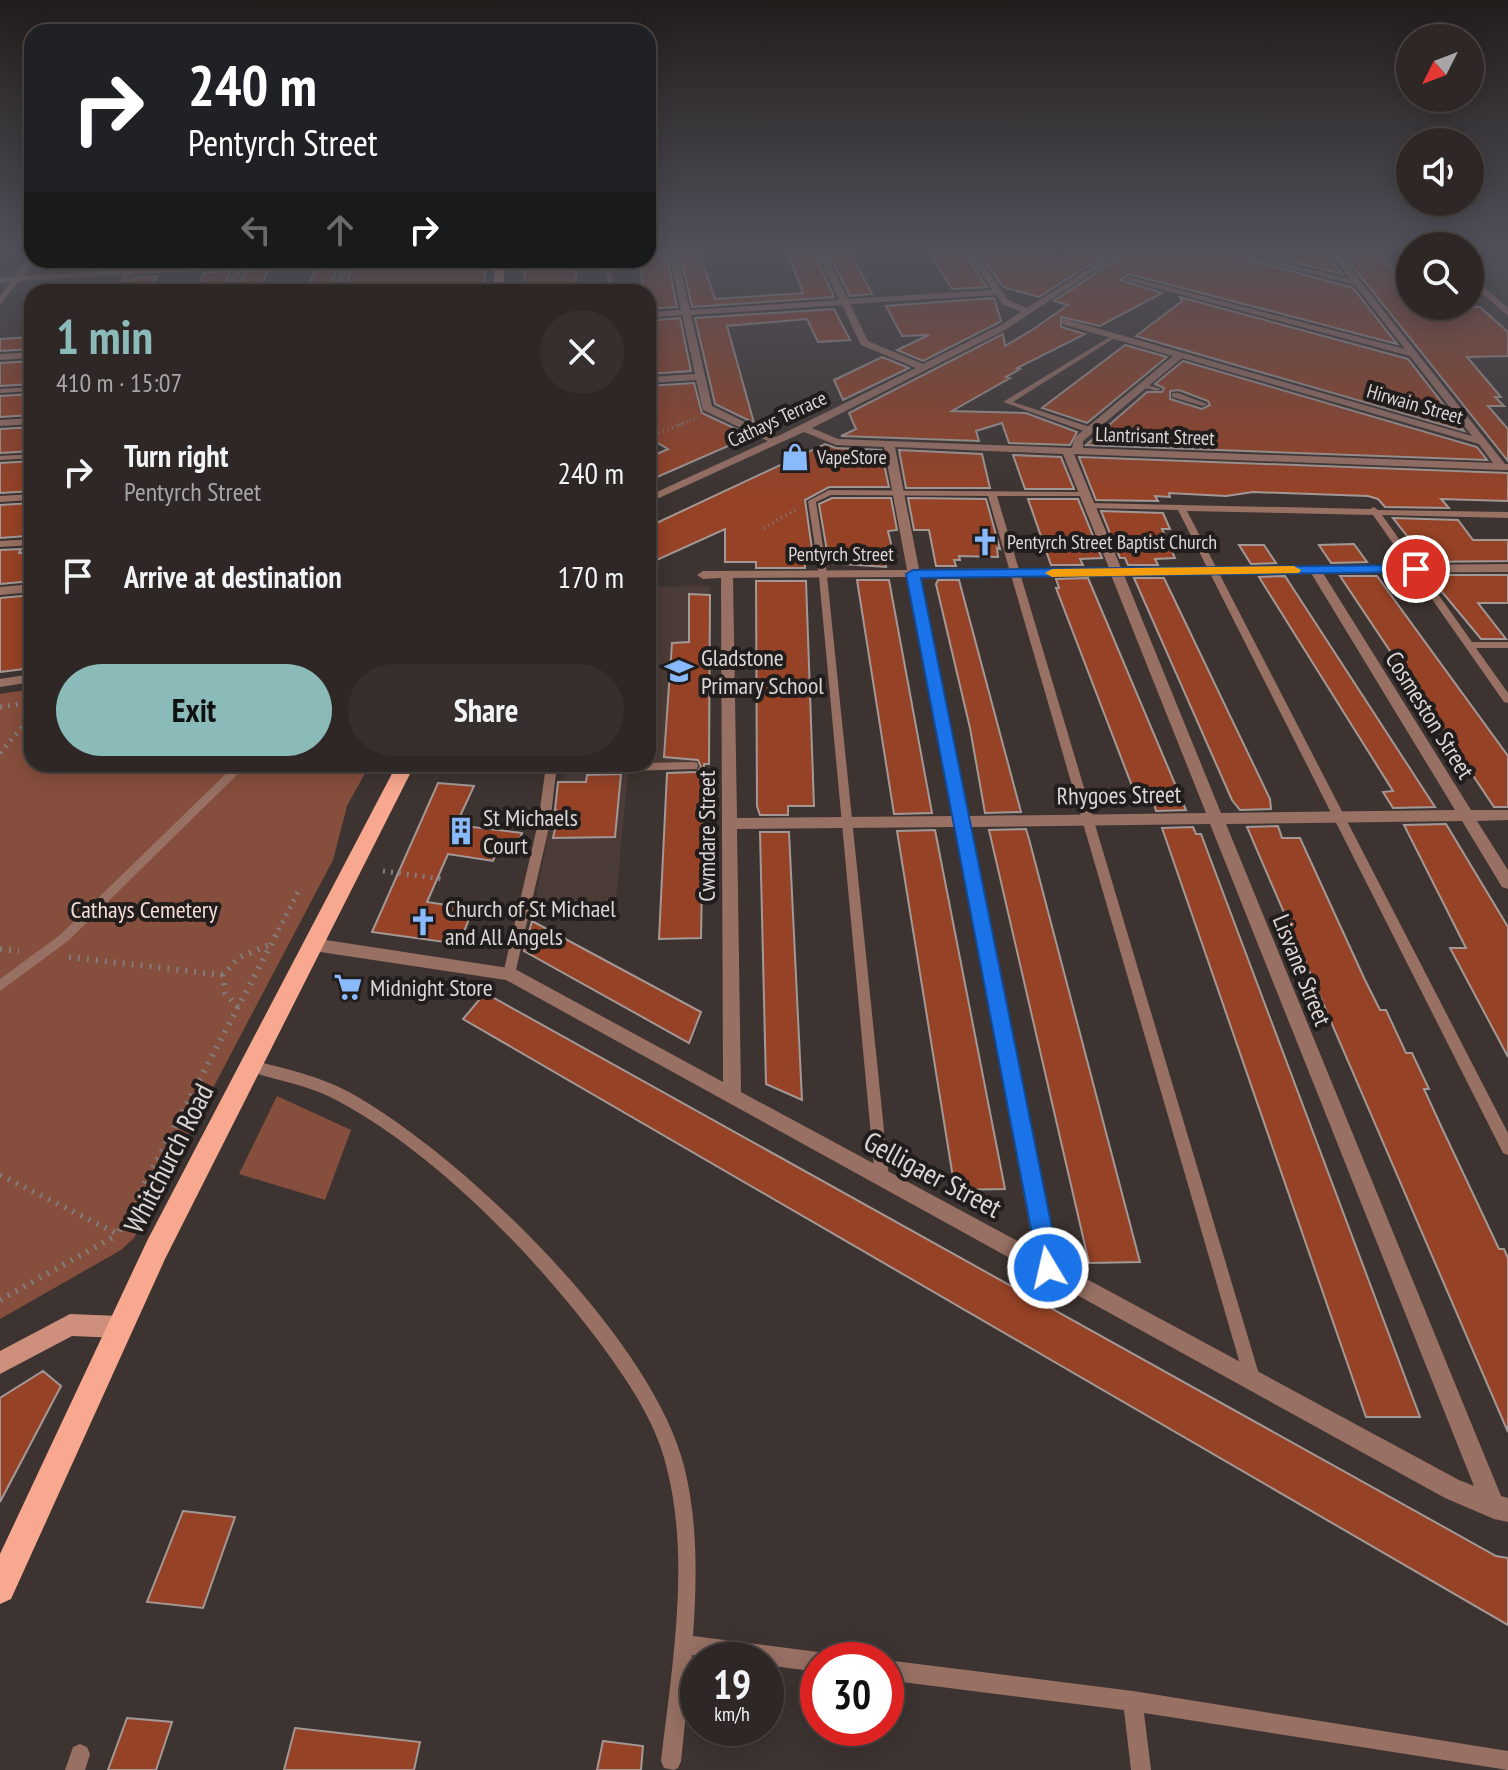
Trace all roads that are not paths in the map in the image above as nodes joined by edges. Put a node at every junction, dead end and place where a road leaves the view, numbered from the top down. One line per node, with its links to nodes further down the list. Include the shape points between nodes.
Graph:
1 (689, 331): 13 (street)
2 (858, 331): 12 (street, via 864,343)
3 (993, 331): 12 (street, Cathays Terrace)
4 (1096, 331): 7 (street, Hirwain Street)
5 (1323, 331): 8 (street)
6 (1394, 331): 8 (street)
7 (1115, 336): 9 (street, Hirwain Street); 24 (lane, via 1007,402)
8 (1412, 354): 26 (street)
9 (1180, 355): 15 (street); 26 (street, Hirwain Street)
10 (24, 356): 11 (street)
11 (0, 357)
12 (924, 368): 23 (street, Cathays Terrace)
13 (699, 377): 14 (street); 25 (street, via 710,411)
14 (656, 380)
15 (1144, 385): 16 (lane); 24 (street)
16 (1157, 389)
17 (24, 390): 18 (lane)
18 (0, 391)
19 (1175, 395): 20 (lane)
20 (1203, 404)
21 (24, 422): 22 (street)
22 (0, 423)
23 (804, 428): 25 (street, Cathays Terrace); 27 (street, Llantrisant Street, via 836,442)
24 (1090, 430): 28 (street)
25 (776, 441): 34 (street, Cathays Terrace)
26 (1479, 441): 31 (street)
27 (889, 445): 28 (street, Llantrisant Street); 32 (street)
28 (1072, 450): 31 (street, Llantrisant Street); 37 (street, Lisvane Street)
29 (24, 456): 30 (lane)
30 (0, 458)
31 (1506, 469)
32 (898, 494): 33 (lane); 49 (lane, via 829,492 812,501); 50 (street)
33 (992, 494): 37 (lane); 48 (lane)
34 (656, 496)
35 (24, 498): 36 (street)
36 (0, 499)
37 (1086, 500): 38 (lane); 47 (street, Lisvane Street)
38 (1181, 508): 39 (lane); 46 (lane)
39 (1374, 510): 40 (lane); 44 (lane)
40 (1508, 515)
41 (24, 542): 42 (lane)
42 (0, 544)
43 (1508, 568): 44 (street, Pentyrch Street)
44 (1416, 569): 45 (street, Pentyrch Street); 55 (lane)
45 (1315, 570): 46 (street, Pentyrch Street); 66 (street, Cosmeston Street)
46 (1213, 571): 47 (street, Pentyrch Street); 67 (lane)
47 (1115, 572): 48 (street, Pentyrch Street); 68 (street, Lisvane Street)
48 (1013, 573): 50 (street, Pentyrch Street); 69 (lane)
49 (822, 574): 50 (street, Pentyrch Street); 52 (street, Pentyrch Street); 71 (lane)
50 (913, 574): 70 (street)
51 (703, 575): 52 (street, Pentyrch Street)
52 (727, 575): 72 (street, Cwmdare Street)
53 (24, 589): 54 (street)
54 (0, 591)
55 (1471, 645): 56 (lane); 59 (lane)
56 (1508, 645)
57 (24, 679): 58 (street)
58 (0, 683)
59 (1508, 700)
60 (693, 766): 61 (lane)
61 (656, 767)
62 (235, 772): 76 (lane, via 137,871)
63 (401, 772): 74 (main road, Whitchurch Road)
64 (551, 772): 75 (lane)
65 (1508, 815): 66 (street, Rhygoes Street)
66 (1466, 816): 67 (street, Rhygoes Street); 73 (street, Cosmeston Street)
67 (1340, 817): 68 (street, Rhygoes Street); 79 (lane)
68 (1215, 818): 69 (street, Rhygoes Street); 85 (street, Lisvane Street)
69 (1088, 820): 70 (street, Rhygoes Street); 84 (lane)
70 (961, 821): 71 (street, Rhygoes Street); 81 (street)
71 (846, 823): 72 (street, Rhygoes Street); 80 (lane)
72 (730, 824): 78 (street, Cwmdare Street)
73 (1508, 883)
74 (313, 945): 75 (street, Gelligaer Street); 77 (main road, Whitchurch Road)
75 (509, 974): 78 (street, Gelligaer Street)
76 (0, 986)
77 (251, 1066): 82 (main road, Whitchurch Road); 87 (lane, via 343,1096 417,1144 506,1225 614,1349 653,1409 675,1465 685,1525)
78 (732, 1096): 80 (street, Gelligaer Street)
79 (1508, 1148)
80 (882, 1179): 81 (street, Gelligaer Street)
81 (1048, 1268): 84 (street, Gelligaer Street)
82 (120, 1327): 83 (street, via 70,1325); 86 (main road, Whitchurch Road)
83 (0, 1363)
84 (1253, 1381): 85 (street, Gelligaer Street, via 1453,1490)
85 (1501, 1509)
86 (0, 1588)
87 (682, 1642)
88 (680, 1665): 91 (lane)
89 (904, 1672): 90 (lane)
90 (1133, 1701): 92 (lane); 93 (lane)
91 (671, 1761)
92 (1508, 1761)
93 (1141, 1770)

